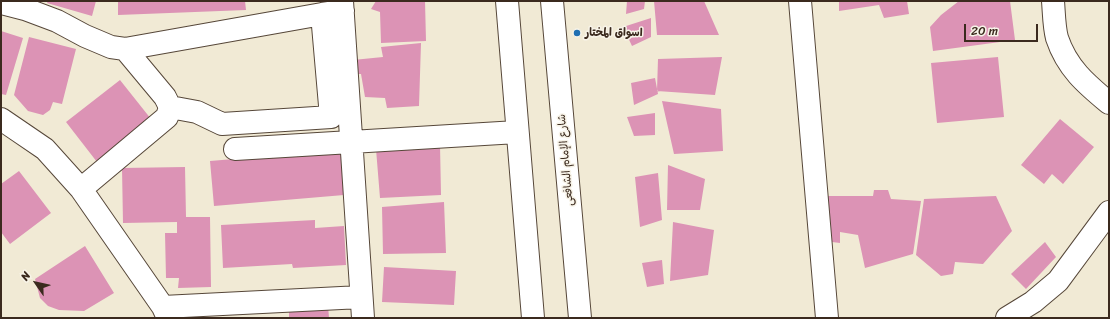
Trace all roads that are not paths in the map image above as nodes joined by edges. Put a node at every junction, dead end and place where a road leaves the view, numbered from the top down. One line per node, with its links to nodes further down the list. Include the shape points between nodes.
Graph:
1 (507, 1): 12 (street)
2 (552, 1): 21 (street, شارع الإمام الشافعى)
3 (800, 1): 22 (street)
4 (1053, 1): 9 (street, via 1057,37 1066,60 1082,80)
5 (1, 3): 6 (street)
6 (26, 5): 8 (street, via 85,36 111,47)
7 (336, 9): 8 (street); 10 (street, via 331,116 222,124 197,112); 13 (street)
8 (125, 49): 10 (street, via 166,98)
9 (1109, 103)
10 (170, 107): 15 (street, via 167,117)
11 (1, 119): 15 (street, via 45,149)
12 (517, 132): 13 (street); 20 (street)
13 (351, 142): 14 (street); 17 (street)
14 (236, 149)
15 (80, 189): 19 (street)
16 (1109, 212): 23 (street, via 1058,281 1033,302)
17 (362, 307): 18 (street)
18 (214, 311): 19 (street)
19 (166, 313)
20 (533, 318)
21 (580, 318)
22 (827, 318)
23 (1007, 318)

